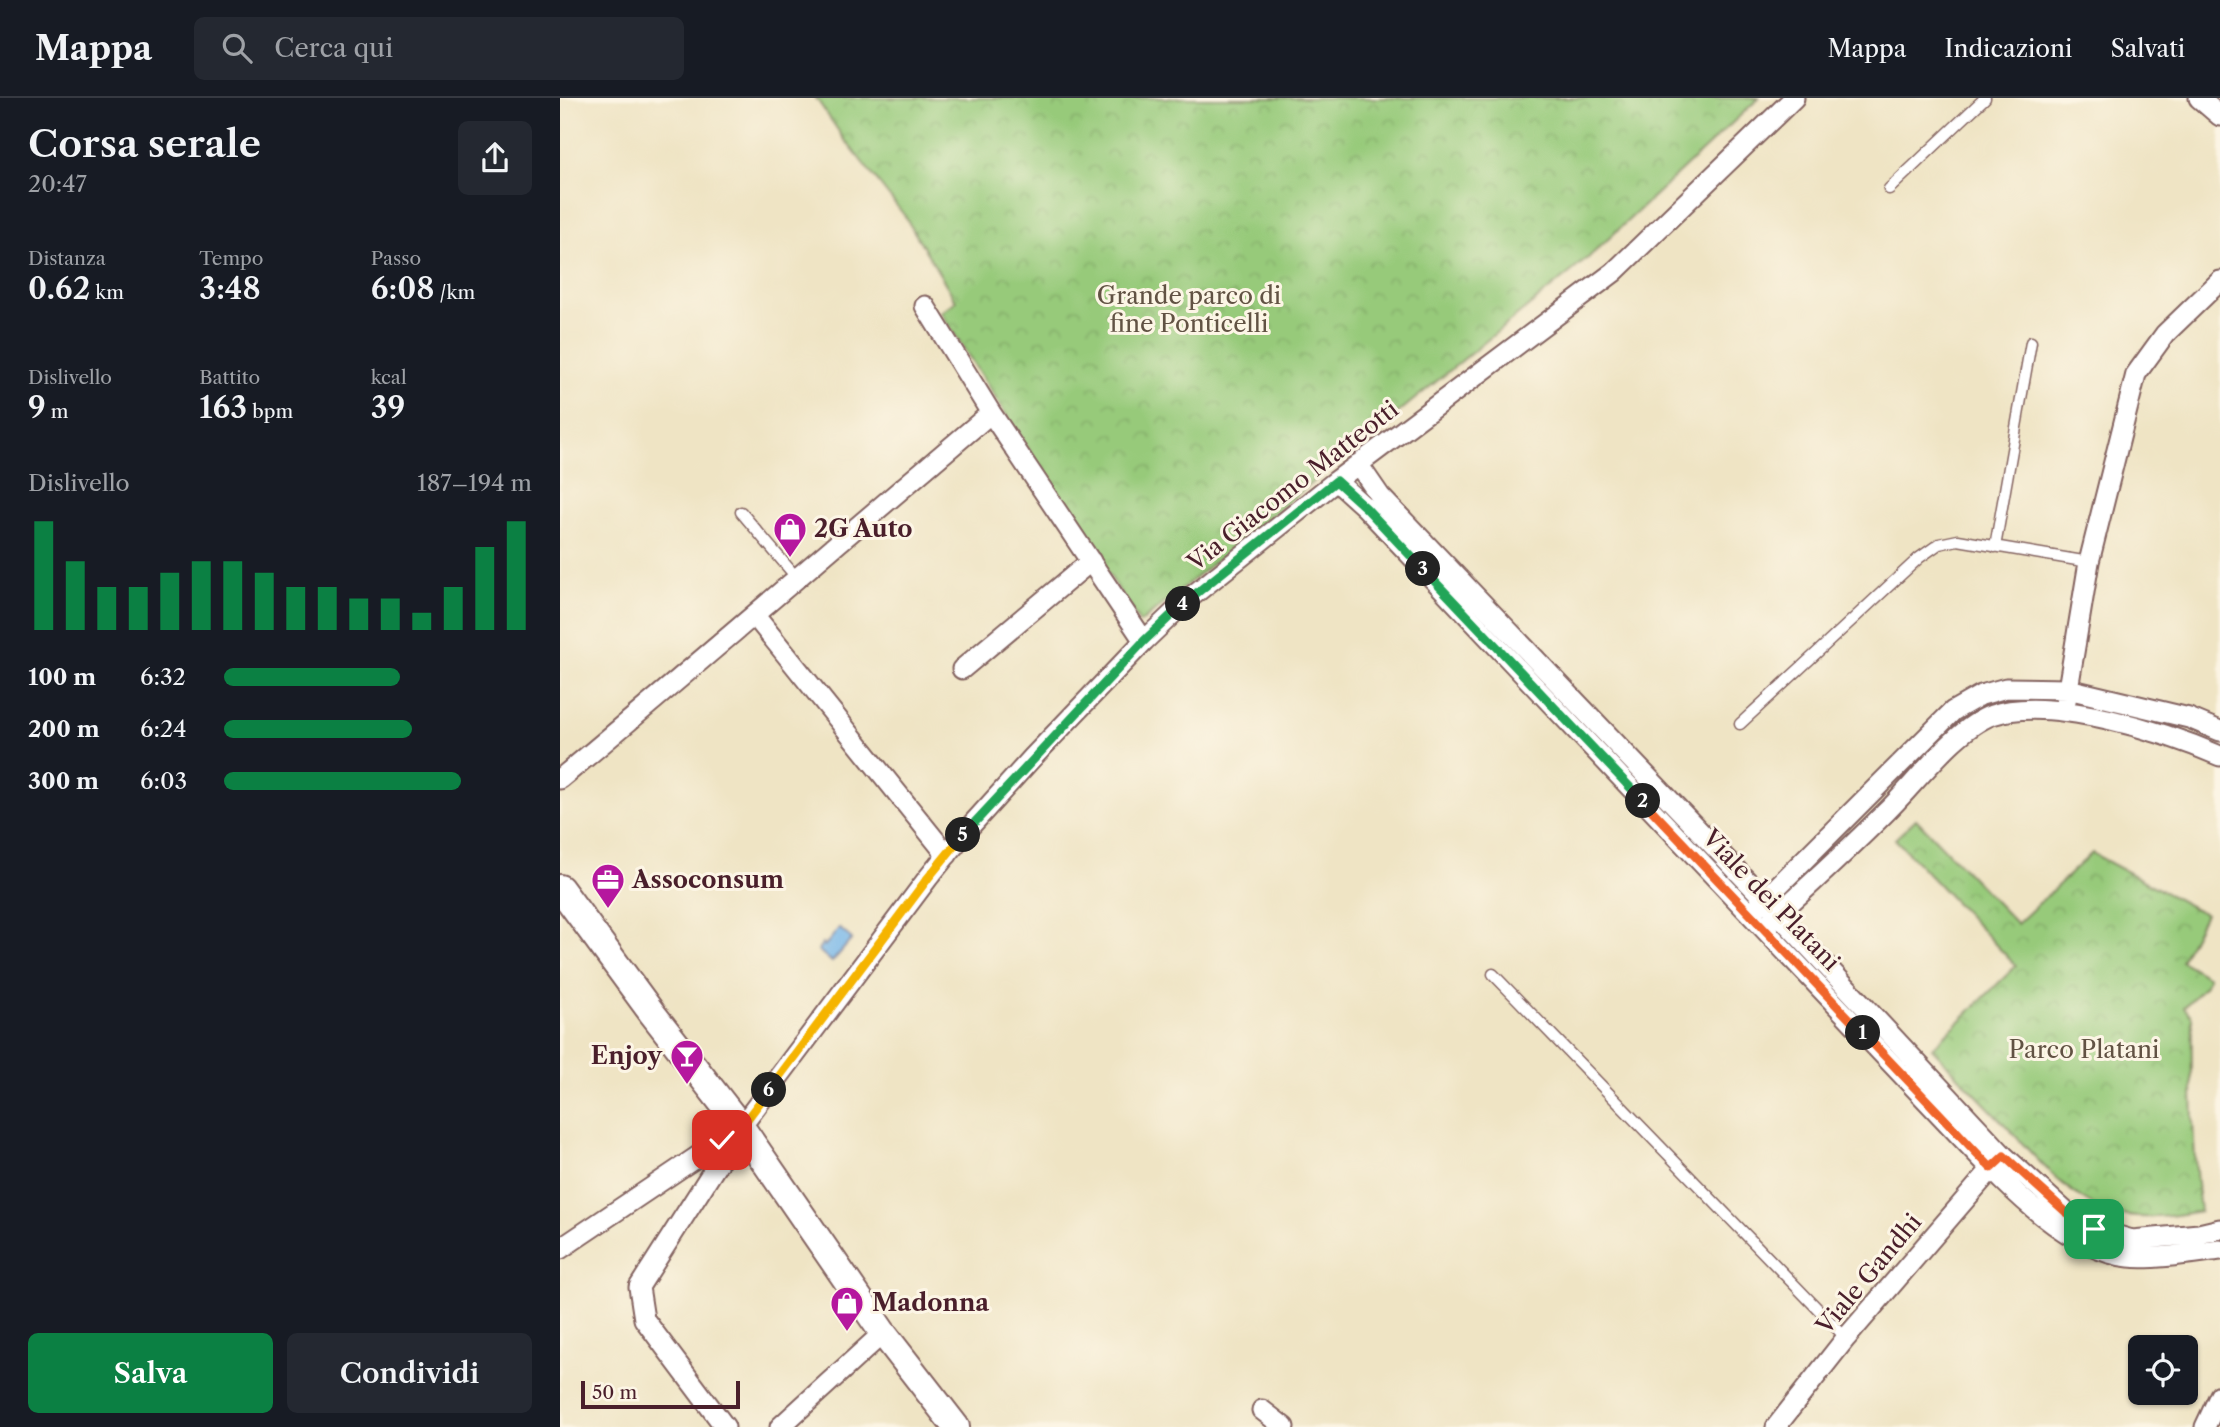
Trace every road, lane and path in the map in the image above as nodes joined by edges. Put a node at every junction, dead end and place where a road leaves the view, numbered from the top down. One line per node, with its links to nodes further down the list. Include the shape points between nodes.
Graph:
1 (1794, 98): 10 (street, Via Giacomo Matteotti, via 1614,272)
2 (1985, 98): 5 (lane)
3 (2199, 98): 4 (street)
4 (2220, 116)
5 (1889, 189)
6 (2220, 281): 15 (street, via 2165,334 2136,374)
7 (925, 306): 9 (street)
8 (2031, 342): 13 (lane)
9 (991, 413): 14 (street); 16 (street)
10 (1358, 464): 11 (street, Via Giacomo Matteotti); 28 (street, Viale dei Platani, via 1380,496)
11 (1336, 481): 18 (street, Via Giacomo Matteotti, via 1187,600); 28 (street, Viale dei Platani)
12 (741, 512): 16 (lane)
13 (1995, 547): 15 (lane); 22 (lane, via 1958,540 1939,544)
14 (1091, 561): 18 (street); 19 (street)
15 (2089, 562): 20 (street)
16 (796, 577): 17 (street)
17 (755, 616): 25 (street); 26 (street)
18 (1144, 641): 26 (street, Via Giacomo Matteotti)
19 (962, 669)
20 (2068, 689): 21 (street); 23 (street, via 2189,718); 28 (street, via 2006,688 1981,695 1953,711)
21 (2064, 712): 24 (street, via 2182,740); 28 (street, via 2010,710 1967,729 1887,812)
22 (1740, 724)
23 (2220, 731)
24 (2220, 756)
25 (560, 779)
26 (947, 855): 30 (street, Via Giacomo Matteotti)
27 (560, 888): 30 (main road)
28 (1764, 913): 31 (street, Viale dei Platani)
29 (1493, 974): 36 (lane)
30 (741, 1127): 33 (street); 35 (main road); 39 (street, via 639,1287 644,1319)
31 (1997, 1162): 32 (street, Viale dei Platani, via 2094,1229 2132,1240); 34 (street, Viale dei Platani, via 2071,1238 2106,1252 2131,1258); 36 (street, Viale Gandhi)
32 (2220, 1230)
33 (560, 1249)
34 (2220, 1250)
35 (883, 1333): 40 (street); 41 (main road)
36 (1846, 1338): 43 (street, Viale Gandhi)
37 (2220, 1395): 44 (street)
38 (1262, 1410): 42 (street)
39 (725, 1427)
40 (780, 1427)
41 (956, 1427)
42 (1284, 1427)
43 (1776, 1427)
44 (2205, 1427)

